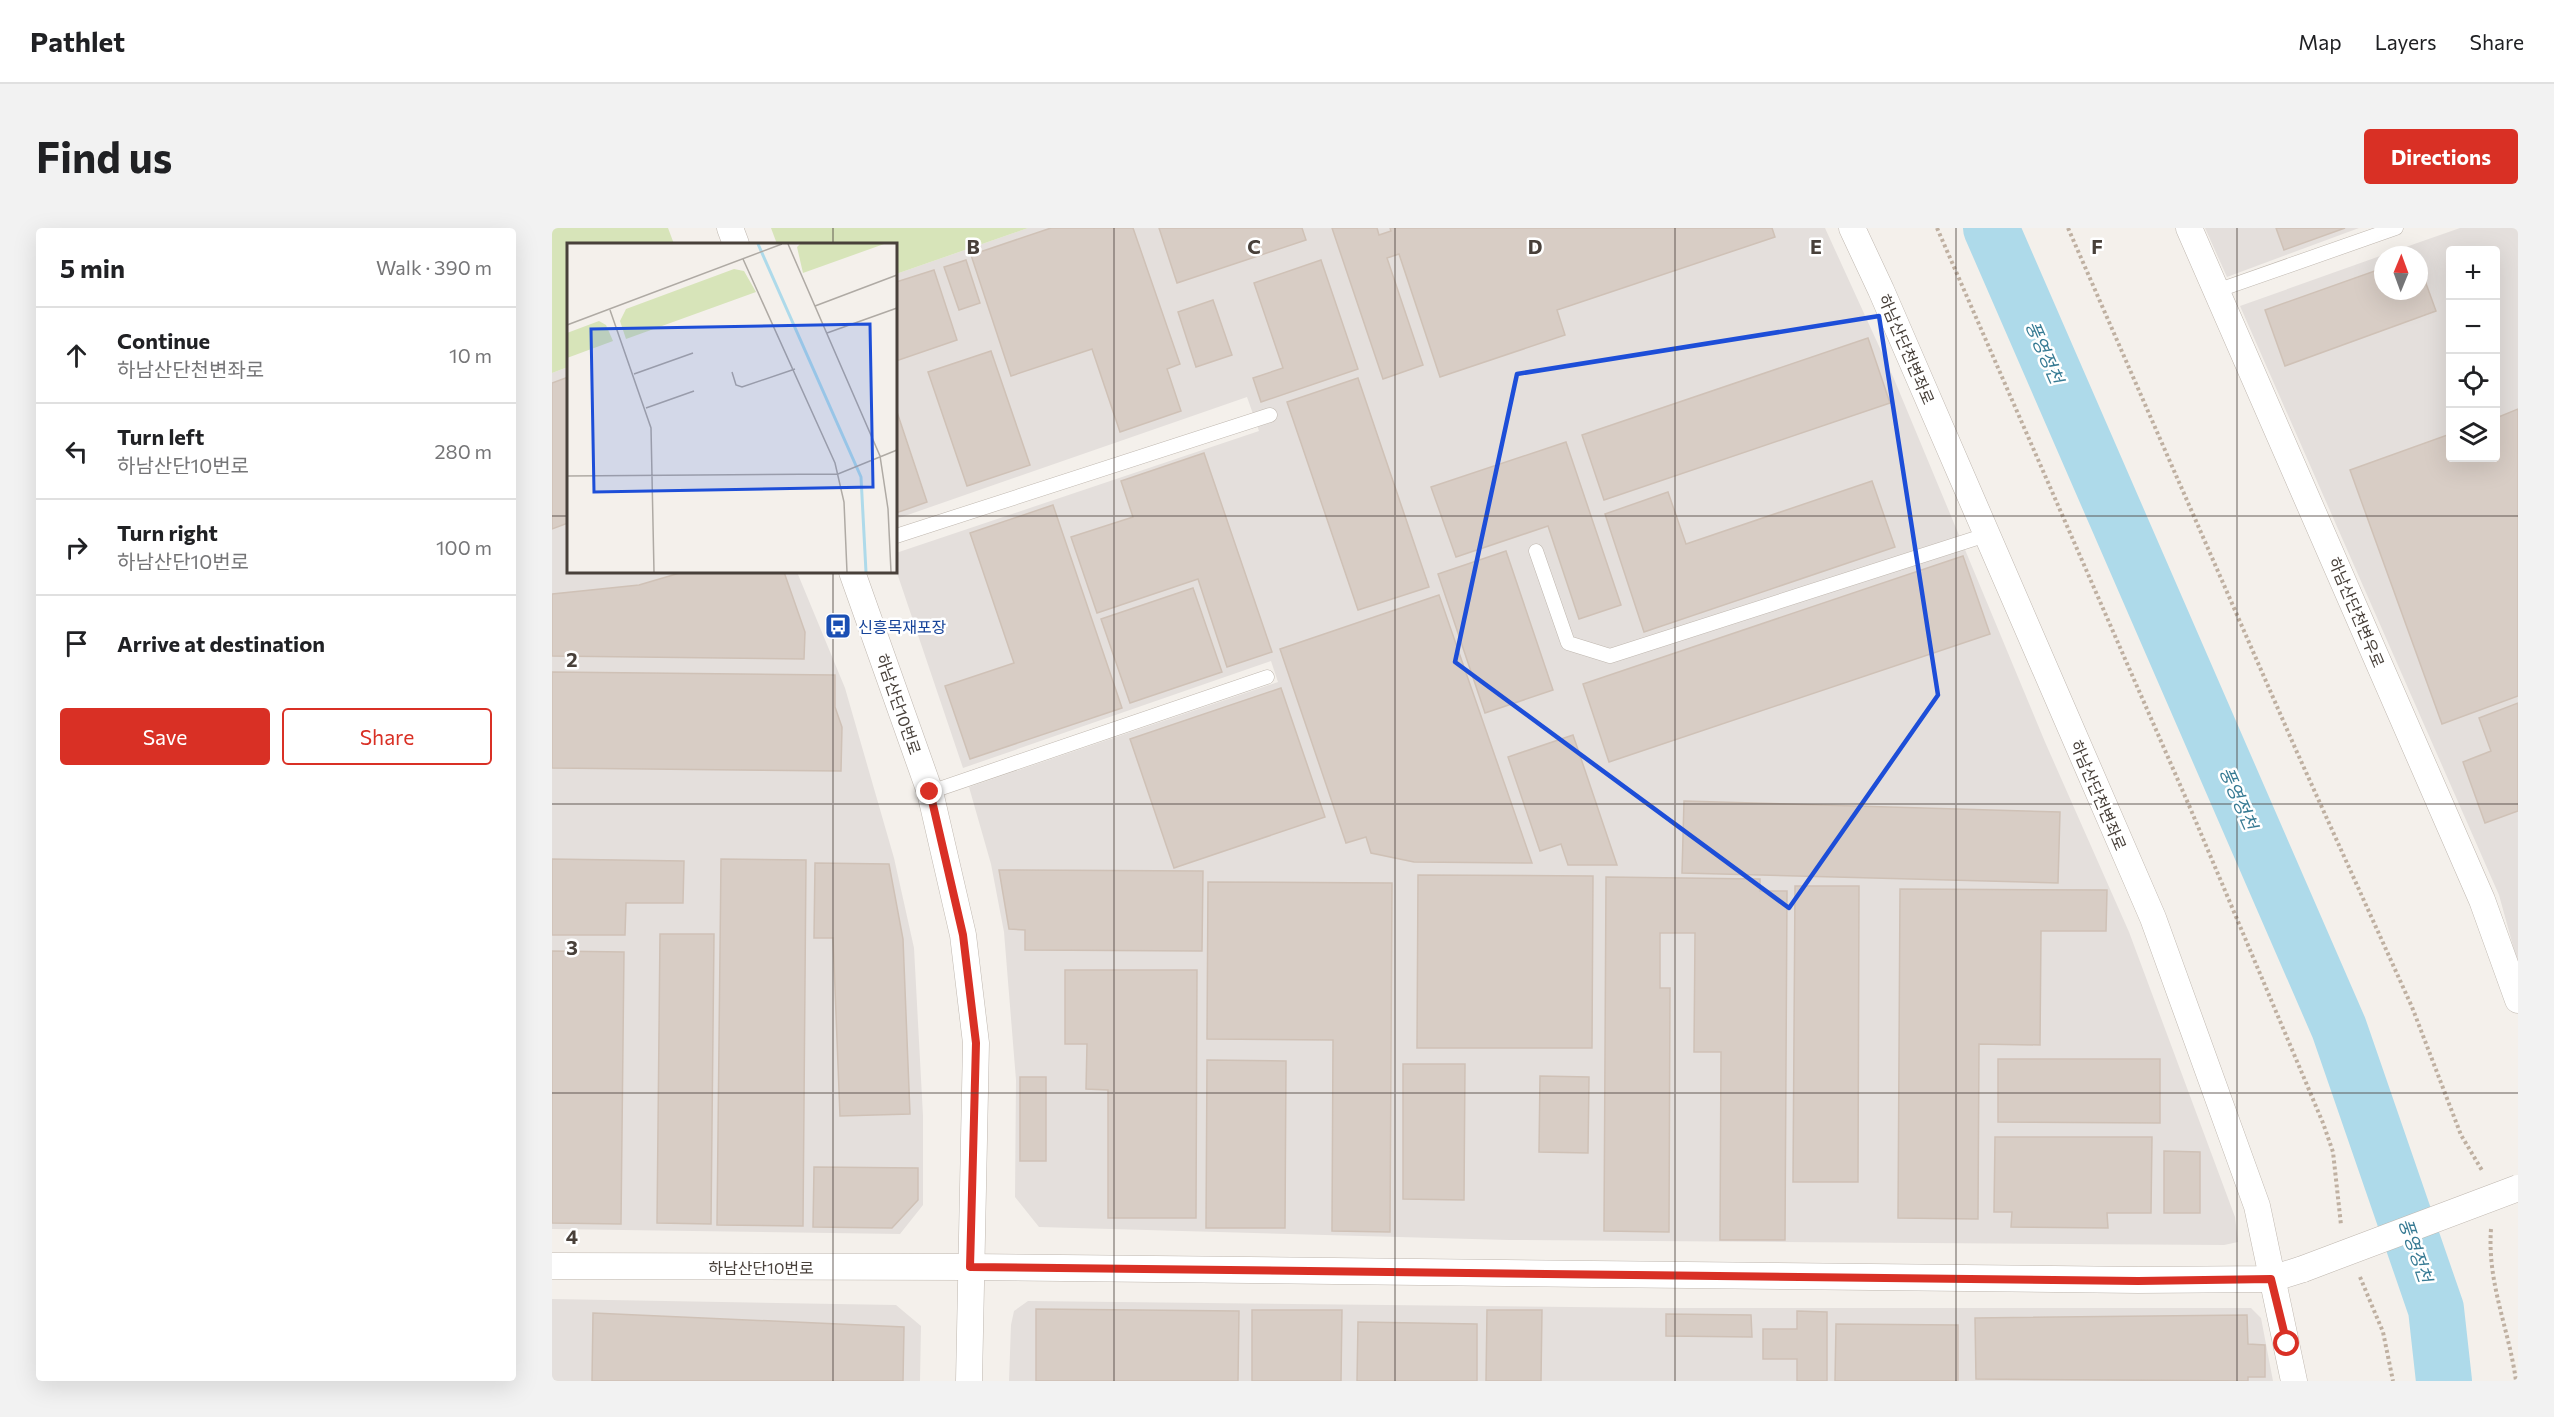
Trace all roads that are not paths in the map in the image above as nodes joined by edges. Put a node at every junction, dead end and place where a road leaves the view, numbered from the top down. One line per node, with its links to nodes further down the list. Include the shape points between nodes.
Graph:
1 (730, 228): 5 (street)
2 (1852, 228): 8 (street, 하남산단천변좌로)
3 (2188, 228): 6 (street, 하남산단천변우로)
4 (2396, 228): 6 (lane)
5 (736, 243)
6 (2216, 291): 14 (street, 하남산단천변우로, via 2482,900)
7 (1269, 415): 9 (lane)
8 (1986, 535): 10 (lane, via 1610,656 1568,643); 18 (street, 하남산단천변좌로, via 2153,918 2257,1206)
9 (897, 536)
10 (1536, 550)
11 (852, 573): 13 (street, 하남산단10번로)
12 (1267, 677): 13 (lane)
13 (930, 792): 17 (street, 하남산단10번로, via 963,935 976,1043)
14 (2518, 1000)
15 (2518, 1188): 18 (street, 하남산단10번로, bridge)
16 (552, 1266): 17 (street, 하남산단10번로)
17 (970, 1267): 18 (street, 하남산단10번로, via 2138,1281); 19 (street)
18 (2271, 1279): 20 (street, 하남산단천변좌로)
19 (969, 1381)
20 (2294, 1381)

